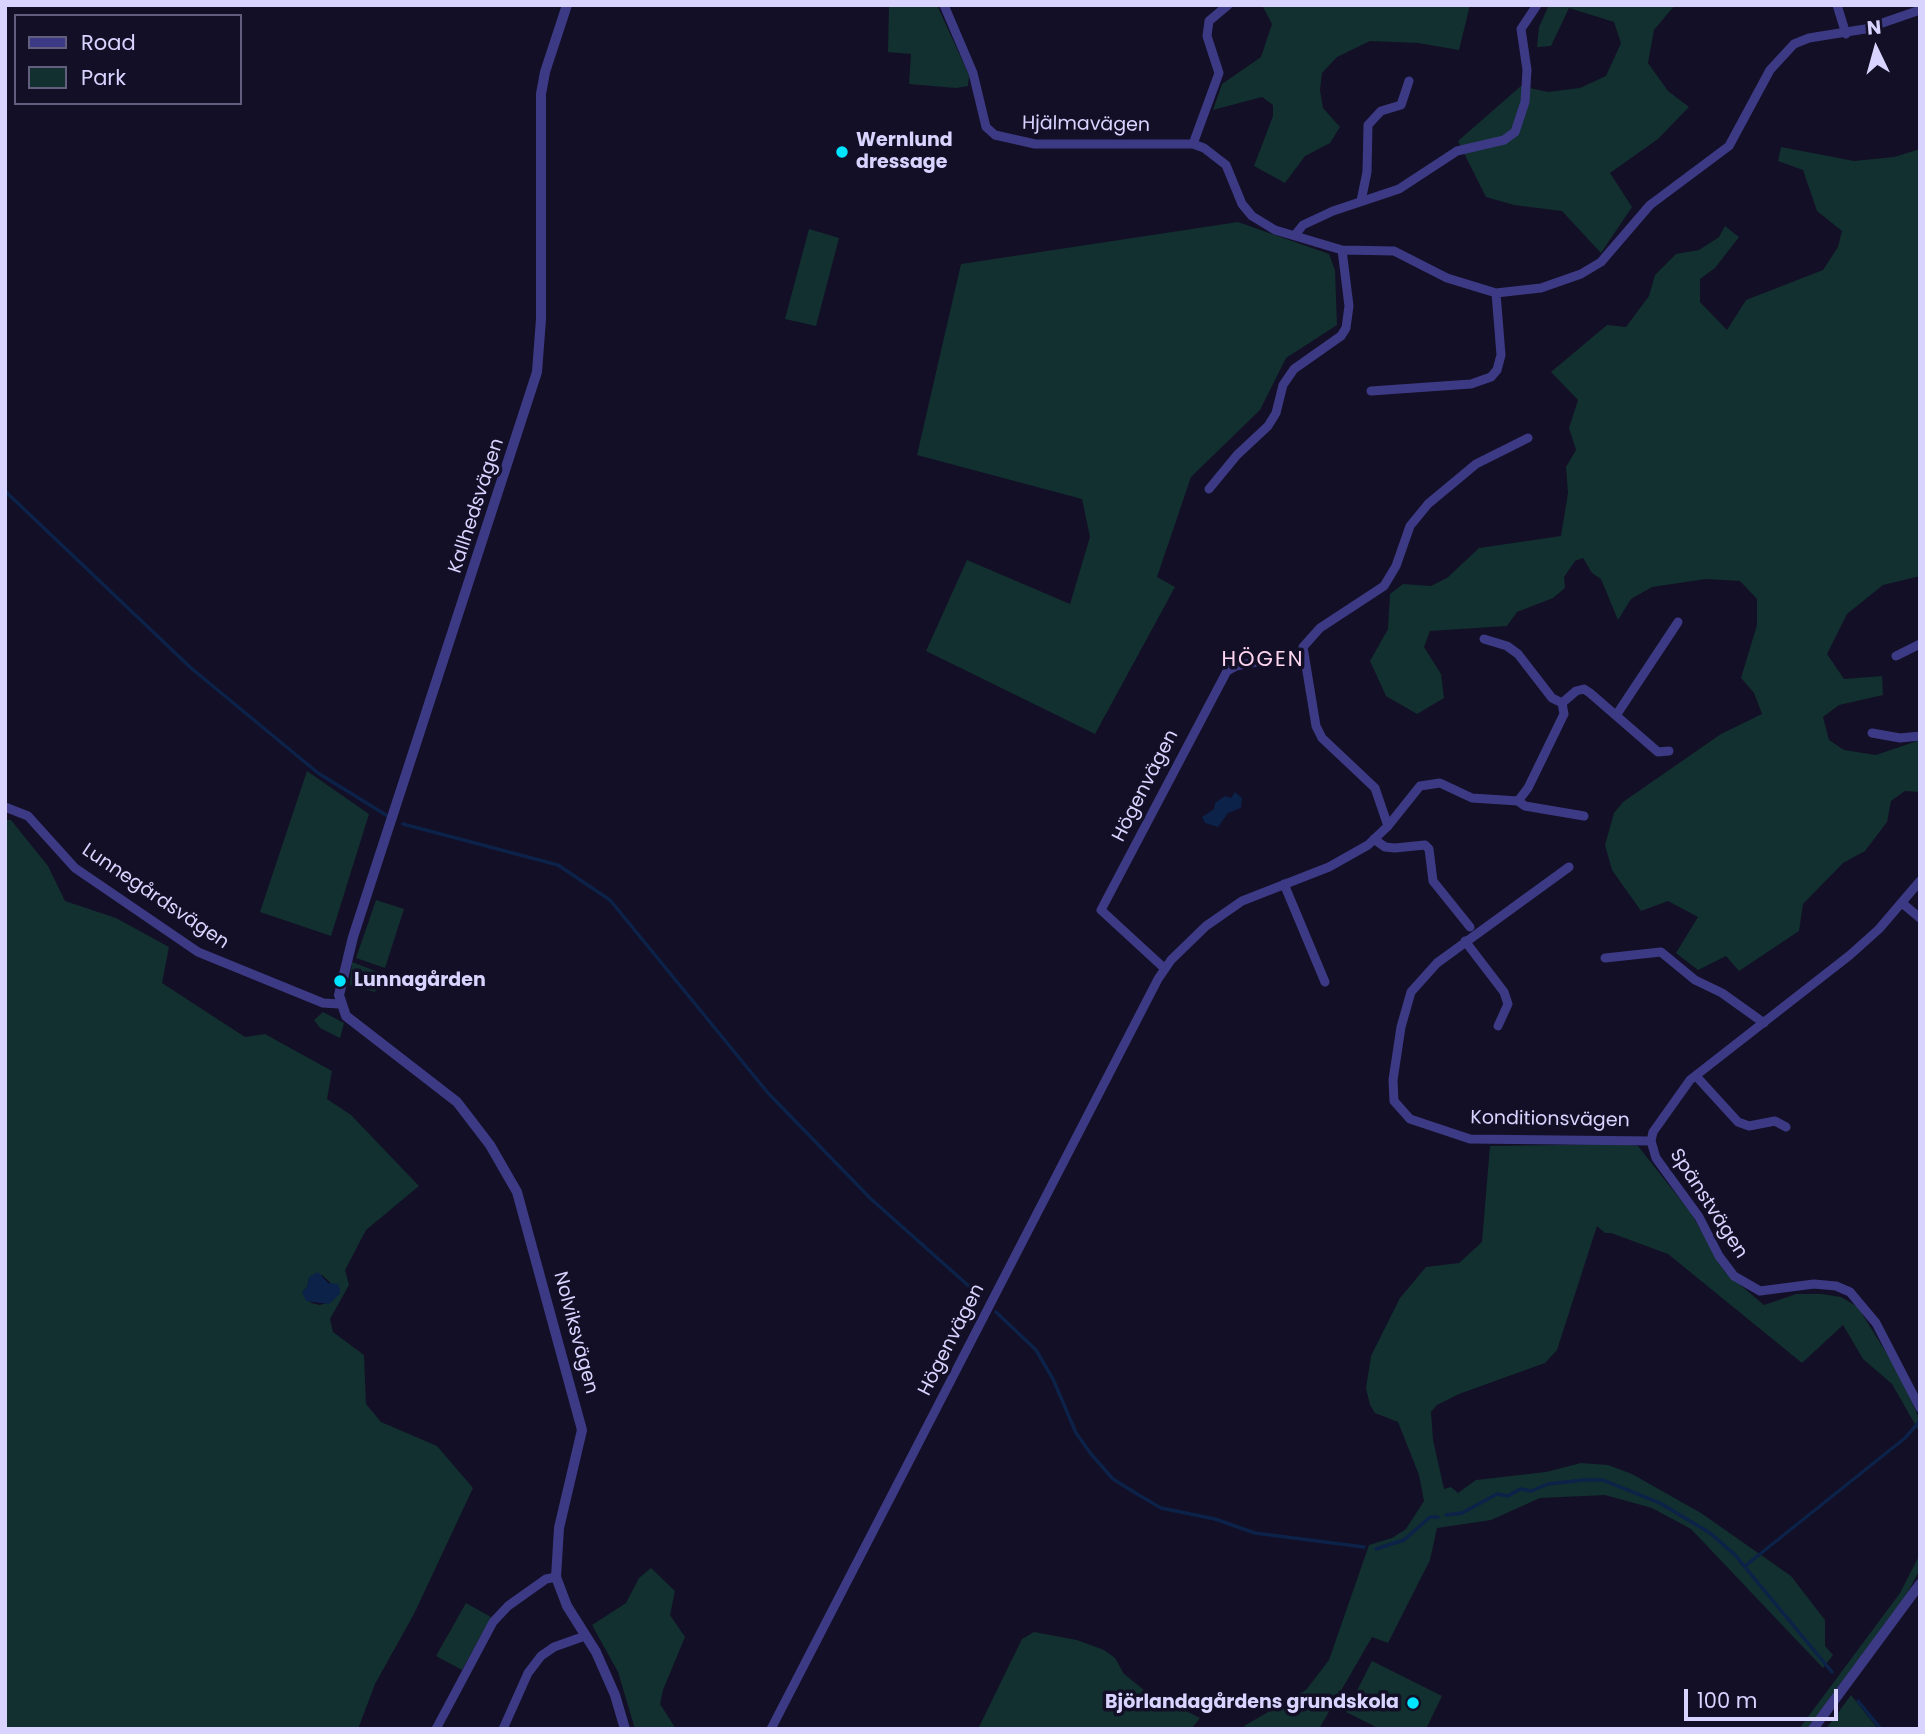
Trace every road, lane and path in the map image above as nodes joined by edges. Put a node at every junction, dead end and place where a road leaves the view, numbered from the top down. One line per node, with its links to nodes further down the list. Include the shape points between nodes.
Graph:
1 (567, 5): 42 (street, Kallhedsvägen, via 541,94 537,373 347,957)
2 (944, 5): 9 (street, Hjälmavägen, via 973,73 986,127 995,135 1078,147)
3 (1228, 5): 9 (street, via 1207,29 1219,73)
4 (1537, 5): 10 (street, via 1521,29 1527,81 1515,132 1504,140 1457,151 1399,190)
5 (1837, 5): 7 (street)
6 (1920, 10): 7 (street)
7 (1846, 34): 13 (street, via 1810,38 1782,53 1729,146 1650,205 1601,262 1541,288)
8 (1409, 81): 10 (street, via 1401,105 1381,111 1368,125)
9 (1194, 144): 11 (street, via 1226,165 1252,216)
10 (1361, 201): 11 (street, via 1303,225)
11 (1294, 235): 12 (street)
12 (1342, 250): 13 (street, via 1394,251 1447,278); 16 (street, via 1349,306 1346,328 1294,369 1268,426)
13 (1496, 293): 14 (street, via 1501,355 1491,377 1471,384)
14 (1371, 391)
15 (1528, 438): 20 (street, via 1476,464 1428,504 1410,526 1384,586 1320,628 1308,638)
16 (1209, 489)
17 (1678, 621): 23 (street)
18 (1484, 639): 22 (street, via 1518,654 1552,698)
19 (1920, 644): 21 (street)
20 (1303, 653): 30 (street, via 1316,726 1322,738 1375,788); 40 (street, Högenvägen, via 1227,671 1101,910)
21 (1896, 656)
22 (1562, 703): 23 (street, via 1584,689); 27 (street, via 1563,714)
23 (1618, 713): 26 (street, via 1658,752)
24 (1872, 733): 25 (street)
25 (1920, 736)
26 (1669, 751)
27 (1518, 801): 29 (street, Högenvägen); 30 (street, Högenvägen, via 1472,799 1433,782 1410,795)
28 (5, 807): 42 (street, Lunnegårdsvägen, via 28,816 75,868 198,952 323,1003)
29 (1584, 816)
30 (1388, 826): 31 (street, Högenvägen)
31 (1374, 839): 34 (street, Högenvägen, via 1329,867); 37 (street, via 1385,847 1426,846 1433,881)
32 (1569, 867): 38 (street, Konditionsvägen)
33 (1920, 881): 35 (street, Spänstvägen)
34 (1284, 884): 40 (street, Högenvägen, via 1221,915); 41 (street)
35 (1902, 903): 36 (street); 43 (street, Spänstvägen, via 1850,955)
36 (1920, 918)
37 (1470, 928)
38 (1465, 941): 44 (street, via 1504,992 1508,1004); 47 (street, Konditionsvägen, via 1421,978 1405,1006 1393,1091 1400,1110 1427,1127 1478,1140)
39 (1605, 958): 43 (street, via 1661,952 1695,980 1731,998)
40 (1164, 968): 55 (street, Högenvägen)
41 (1325, 982)
42 (340, 1004): 49 (street, Nolviksvägen, via 346,1016 457,1102 490,1145 517,1192 582,1430 559,1528)
43 (1764, 1023): 45 (street, Spänstvägen)
44 (1498, 1026)
45 (1696, 1076): 46 (street, via 1738,1122 1749,1126 1775,1121); 47 (street, Spänstvägen)
46 (1786, 1127)
47 (1651, 1140): 48 (street, Spänstvägen, via 1656,1158 1734,1276 1760,1291 1814,1284 1850,1292 1875,1323)
48 (1920, 1408)
49 (556, 1577): 51 (street, Nolviksvägen); 52 (street, via 537,1585 493,1622)
50 (1920, 1584): 56 (street)
51 (585, 1636): 53 (street, via 541,1656 528,1673); 54 (street, Nolviksvägen, via 607,1677)
52 (436, 1729)
53 (503, 1729)
54 (625, 1729)
55 (771, 1729)
56 (1813, 1729)

